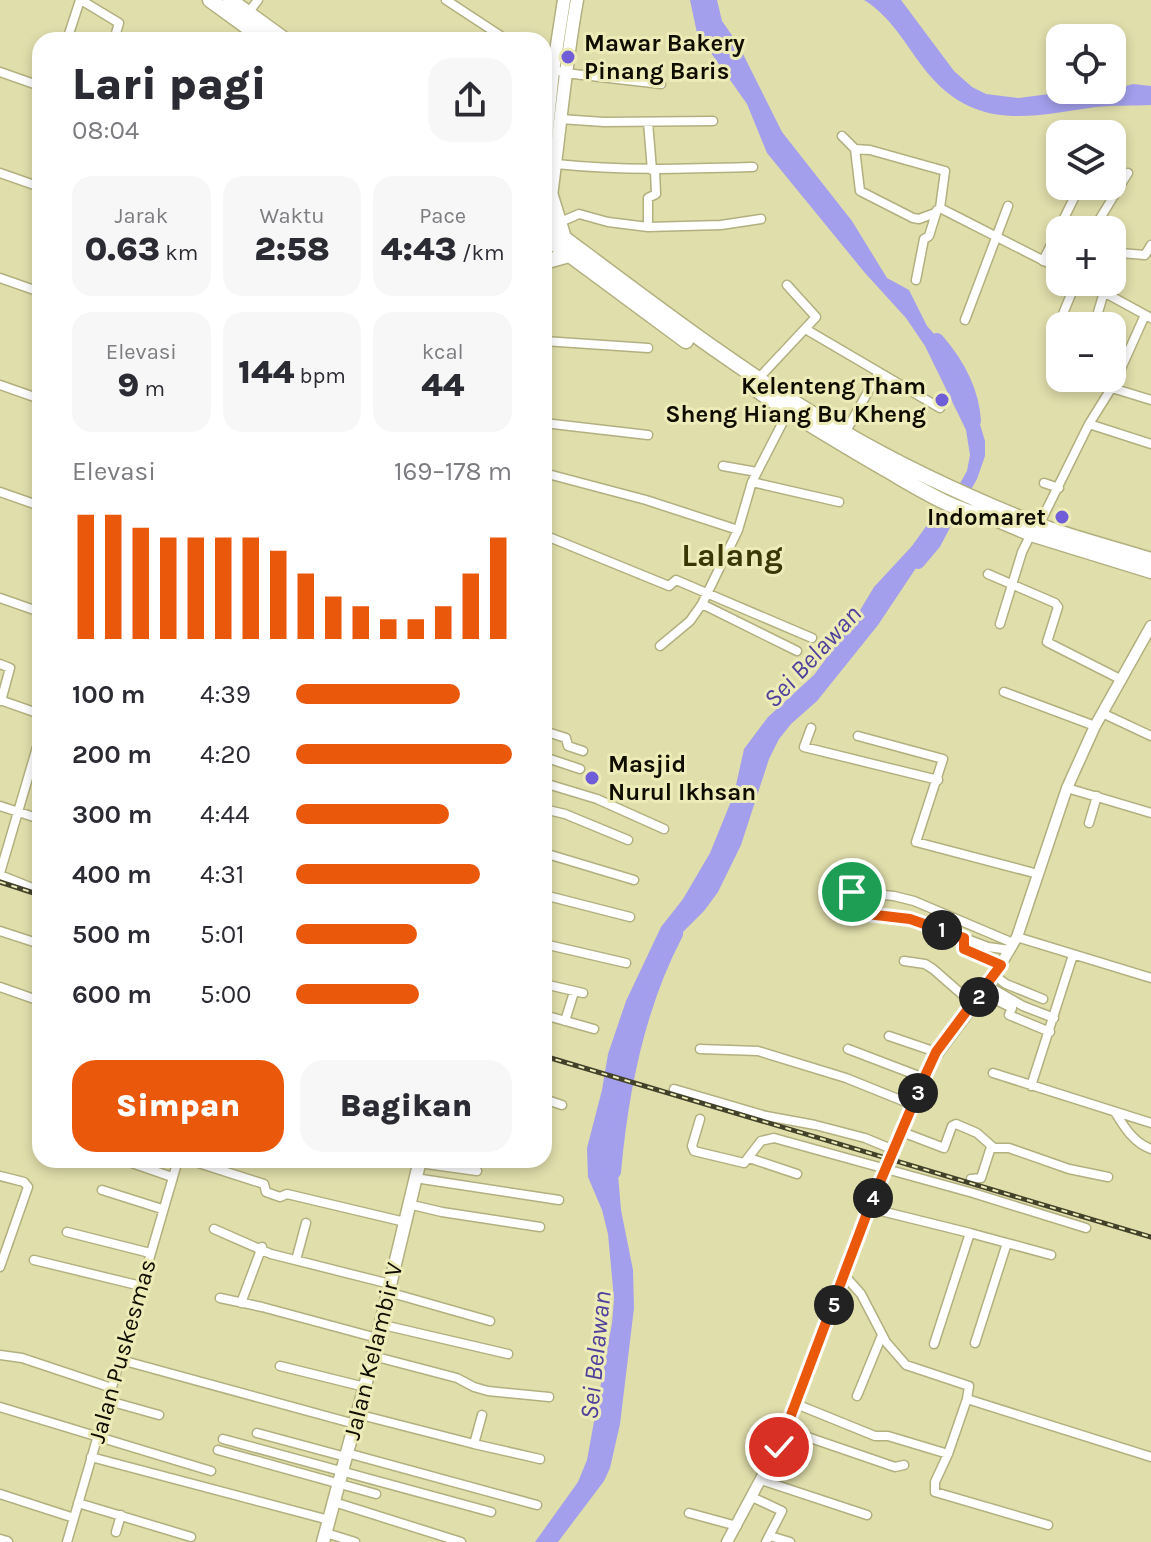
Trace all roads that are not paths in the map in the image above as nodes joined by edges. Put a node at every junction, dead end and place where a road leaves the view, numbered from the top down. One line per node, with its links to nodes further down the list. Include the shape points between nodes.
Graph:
1 (81, 0): 8 (street); 10 (street)
2 (210, 0): 9 (highway)
3 (230, 0): 9 (highway)
4 (258, 0): 9 (street)
5 (446, 0): 12 (street)
6 (564, 0): 13 (main road)
7 (577, 0): 13 (main road)
8 (91, 3): 11 (street, via 119,23)
9 (245, 26)
10 (70, 32)
11 (116, 32)
12 (495, 32)
13 (554, 70): 16 (street); 17 (main road); 18 (main road)
14 (0, 72): 15 (street)
15 (32, 83)
16 (661, 84)
17 (552, 115)
18 (560, 119): 20 (street); 23 (main road)
19 (713, 121): 20 (street)
20 (648, 122): 26 (street)
21 (842, 136): 22 (street)
22 (855, 149): 33 (street, via 860,191 913,218); 33 (street, via 945,171)
23 (552, 152)
24 (552, 160): 26 (street)
25 (753, 167): 26 (street)
26 (653, 170): 35 (street, via 656,192 648,198)
27 (0, 173): 30 (street)
28 (1128, 173): 29 (street)
29 (1126, 176)
30 (32, 184)
31 (1073, 200): 44 (street)
32 (1008, 206): 39 (street)
33 (938, 210): 39 (street); 47 (street, via 924,238)
34 (761, 219): 35 (street)
35 (648, 227): 36 (street, via 579,214)
36 (552, 228)
37 (552, 233): 58 (highway)
38 (552, 236): 42 (highway)
39 (998, 236): 44 (street); 52 (street)
40 (1151, 245): 41 (street, via 1145,255)
41 (1126, 254)
42 (569, 255): 43 (highway); 65 (highway)
43 (552, 260)
44 (1043, 261): 45 (street)
45 (1046, 262)
46 (0, 278): 49 (street)
47 (916, 280)
48 (787, 285): 53 (street, via 816,315)
49 (32, 289)
50 (1115, 296): 51 (street)
51 (1148, 316): 56 (street)
52 (965, 320)
53 (807, 330): 57 (street); 58 (street)
54 (552, 342): 55 (street)
55 (648, 348)
56 (1126, 360)
57 (879, 372): 64 (street); 68 (street)
58 (758, 379): 68 (highway)
59 (0, 385): 62 (street)
60 (1109, 392): 67 (street)
61 (1125, 392): 63 (street)
62 (32, 396)
63 (1151, 400)
64 (940, 408)
65 (788, 412): 72 (street); 76 (highway, via 900,477)
66 (552, 424): 69 (street)
67 (1089, 424): 70 (street); 77 (street)
68 (845, 433): 76 (highway)
69 (648, 435)
70 (1151, 444)
71 (723, 466): 72 (street)
72 (757, 472): 74 (street)
73 (552, 475): 83 (street)
74 (752, 482): 79 (street); 83 (street)
75 (1044, 483): 77 (street)
76 (923, 484): 81 (highway)
77 (1059, 488): 82 (street)
78 (0, 492): 80 (street)
79 (839, 502)
80 (32, 503)
81 (977, 508): 82 (highway); 82 (highway, via 993,518)
82 (1035, 528): 85 (highway); 86 (highway); 88 (street)
83 (738, 530): 89 (street)
84 (552, 538): 89 (street, via 669,586 675,580)
85 (1151, 560)
86 (1151, 571)
87 (988, 574): 88 (street)
88 (1012, 586): 93 (street); 99 (street, via 1058,606 1047,642)
89 (708, 592): 91 (street); 95 (street)
90 (0, 598): 92 (street)
91 (702, 604): 96 (street); 97 (street)
92 (32, 609)
93 (1000, 624)
94 (1151, 626): 99 (street)
95 (812, 638)
96 (660, 646)
97 (797, 651)
98 (0, 664): 101 (street, via 10,668)
99 (1122, 680): 103 (street)
100 (1004, 692): 104 (street)
101 (0, 700): 102 (street)
102 (32, 711)
103 (1102, 713): 104 (street); 108 (street)
104 (1095, 726): 115 (street)
105 (811, 728): 113 (street, via 804,747)
106 (552, 734): 109 (street)
107 (858, 736): 113 (street, via 941,757)
108 (1151, 736)
109 (583, 751)
110 (552, 760): 112 (street)
111 (32, 766): 119 (street)
112 (580, 769)
113 (938, 780): 127 (street, via 916,842)
114 (552, 786): 123 (street)
115 (1067, 788): 116 (street); 127 (street)
116 (1097, 796): 120 (street); 122 (street)
117 (0, 806): 119 (street)
118 (552, 811): 124 (street)
119 (19, 812): 121 (street); 126 (street)
120 (1151, 813)
121 (32, 816)
122 (1089, 823)
123 (664, 829)
124 (628, 840)
125 (552, 855): 128 (street)
126 (0, 874): 129 (street)
127 (1038, 874): 137 (street)
128 (634, 880)
129 (32, 888)
130 (552, 897): 133 (street)
131 (893, 897): 132 (street); 132 (street, via 852,892 850,912); 137 (street, via 929,906)
132 (889, 916): 135 (street)
133 (630, 917)
134 (0, 931): 136 (street)
135 (964, 938): 137 (street, via 988,947); 142 (street, via 964,949)
136 (32, 941)
137 (1013, 943): 139 (street); 142 (street)
138 (552, 946): 141 (street)
139 (1073, 955): 144 (street); 153 (street)
140 (904, 961): 150 (street, via 925,964)
141 (626, 963)
142 (1001, 965): 143 (street)
143 (995, 976): 147 (street); 149 (street)
144 (1151, 978)
145 (552, 986): 154 (street, via 579,993)
146 (0, 987): 148 (street)
147 (985, 989): 150 (street); 151 (street)
148 (32, 998)
149 (1043, 999)
150 (973, 1004): 160 (street)
151 (1013, 1005): 153 (street); 156 (street, via 1009,1015)
152 (552, 1017): 154 (street)
153 (1054, 1018): 156 (street)
154 (565, 1021): 155 (street)
155 (594, 1029)
156 (1050, 1032): 163 (street)
157 (889, 1036): 160 (street)
158 (700, 1049): 167 (street, via 758,1051)
159 (848, 1049): 162 (street)
160 (936, 1052): 162 (street)
161 (993, 1073): 163 (street)
162 (924, 1078): 167 (street)
163 (1031, 1086): 168 (street)
164 (674, 1089): 174 (street)
165 (552, 1102): 166 (street)
166 (562, 1105)
167 (913, 1105): 171 (street)
168 (1115, 1112): 170 (street); 173 (street)
169 (700, 1119): 175 (street, via 694,1151 744,1163)
170 (1151, 1123)
171 (902, 1132): 172 (street, via 944,1148 956,1124 977,1133); 174 (street)
172 (991, 1147): 186 (street); 188 (street, via 981,1178)
173 (1151, 1149)
174 (894, 1150): 181 (street)
175 (749, 1158): 181 (street, via 761,1141 774,1138); 183 (street)
176 (146, 1168): 185 (street)
177 (175, 1168): 185 (street, Jalan Puskesmas)
178 (214, 1168): 194 (street, via 264,1184 266,1192 278,1197 287,1194)
179 (418, 1168): 187 (main road, Jalan Kelambir V)
180 (460, 1168): 182 (street)
181 (885, 1170): 192 (street); 197 (street)
182 (477, 1171)
183 (797, 1174)
184 (0, 1176): 207 (street, via 28,1187)
185 (172, 1177): 193 (street, Jalan Puskesmas)
186 (1108, 1177)
187 (415, 1178): 190 (street); 191 (main road, Jalan Kelambir V)
188 (971, 1179)
189 (102, 1190): 193 (street)
190 (559, 1200)
191 (408, 1204): 194 (main road, Jalan Kelambir V); 196 (street)
192 (869, 1208): 200 (street); 208 (street)
193 (162, 1209): 203 (street, Jalan Puskesmas)
194 (405, 1222): 210 (main road, Jalan Kelambir V)
195 (306, 1223): 206 (street)
196 (540, 1227)
197 (1086, 1228)
198 (214, 1229): 202 (street)
199 (67, 1232): 203 (street)
200 (970, 1233): 201 (street); 218 (street)
201 (1007, 1243): 204 (street); 217 (street)
202 (262, 1247): 206 (street); 212 (street)
203 (150, 1253): 209 (street, Jalan Puskesmas)
204 (1051, 1255)
205 (34, 1260): 209 (street)
206 (296, 1260): 210 (street)
207 (0, 1267)
208 (845, 1276): 215 (street); 230 (street)
209 (141, 1286): 222 (street, Jalan Puskesmas)
210 (389, 1288): 213 (street); 214 (main road, Jalan Kelambir V)
211 (220, 1298): 212 (street)
212 (241, 1303): 216 (street)
213 (490, 1321)
214 (379, 1324): 216 (main road, Jalan Kelambir V); 219 (street)
215 (882, 1335): 226 (street); 228 (street, via 912,1369 969,1386)
216 (377, 1338): 221 (main road, Jalan Kelambir V)
217 (975, 1343)
218 (934, 1344)
219 (508, 1354)
220 (0, 1355): 225 (street)
221 (373, 1356): 224 (main road, Jalan Kelambir V); 227 (street, via 488,1391)
222 (121, 1360): 225 (street, Jalan Puskesmas); 234 (street)
223 (280, 1366): 224 (street)
224 (365, 1387): 234 (main road, Jalan Kelambir V)
225 (112, 1388): 229 (street, Jalan Puskesmas)
226 (857, 1396)
227 (549, 1397)
228 (967, 1399): 241 (street); 243 (street)
229 (109, 1401): 232 (street); 237 (street, Jalan Puskesmas)
230 (796, 1404): 235 (street); 241 (street, via 875,1436)
231 (0, 1407): 237 (street)
232 (159, 1415)
233 (482, 1415): 239 (street)
234 (356, 1419): 239 (street); 245 (main road, Jalan Kelambir V)
235 (787, 1430): 246 (street, via 895,1467); 248 (street)
236 (257, 1433): 245 (street)
237 (97, 1437): 242 (street, Jalan Puskesmas); 247 (street)
238 (223, 1439): 245 (street)
239 (474, 1444): 244 (street)
240 (218, 1450): 249 (street)
241 (948, 1454): 262 (street, via 935,1492)
242 (91, 1457): 254 (street, Jalan Puskesmas); 261 (street)
243 (1151, 1457)
244 (540, 1459)
245 (345, 1460): 249 (main road, Jalan Kelambir V); 255 (street); 256 (street)
246 (904, 1465)
247 (211, 1471)
248 (761, 1480): 252 (street); 259 (street)
249 (339, 1484): 251 (street); 253 (main road, Jalan Kelambir V)
250 (0, 1494): 260 (street)
251 (376, 1494)
252 (752, 1497): 263 (street); 267 (street, via 782,1511)
253 (334, 1502): 261 (main road, Jalan Kelambir V); 273 (street)
254 (78, 1503): 258 (street); 260 (street, Jalan Puskesmas)
255 (537, 1505)
256 (491, 1512)
257 (689, 1513): 263 (street)
258 (121, 1515): 264 (street); 265 (street)
259 (867, 1515)
260 (74, 1518): 271 (street, Jalan Puskesmas)
261 (329, 1520): 266 (main road, Jalan Kelambir V)
262 (1048, 1525)
263 (737, 1526): 269 (street)
264 (116, 1532)
265 (191, 1537)
266 (324, 1538): 272 (street)
267 (768, 1539): 274 (street)
268 (0, 1540): 270 (street)
269 (730, 1541)
270 (7, 1542)
271 (67, 1542)
272 (355, 1542)
273 (461, 1542)
274 (790, 1542)

